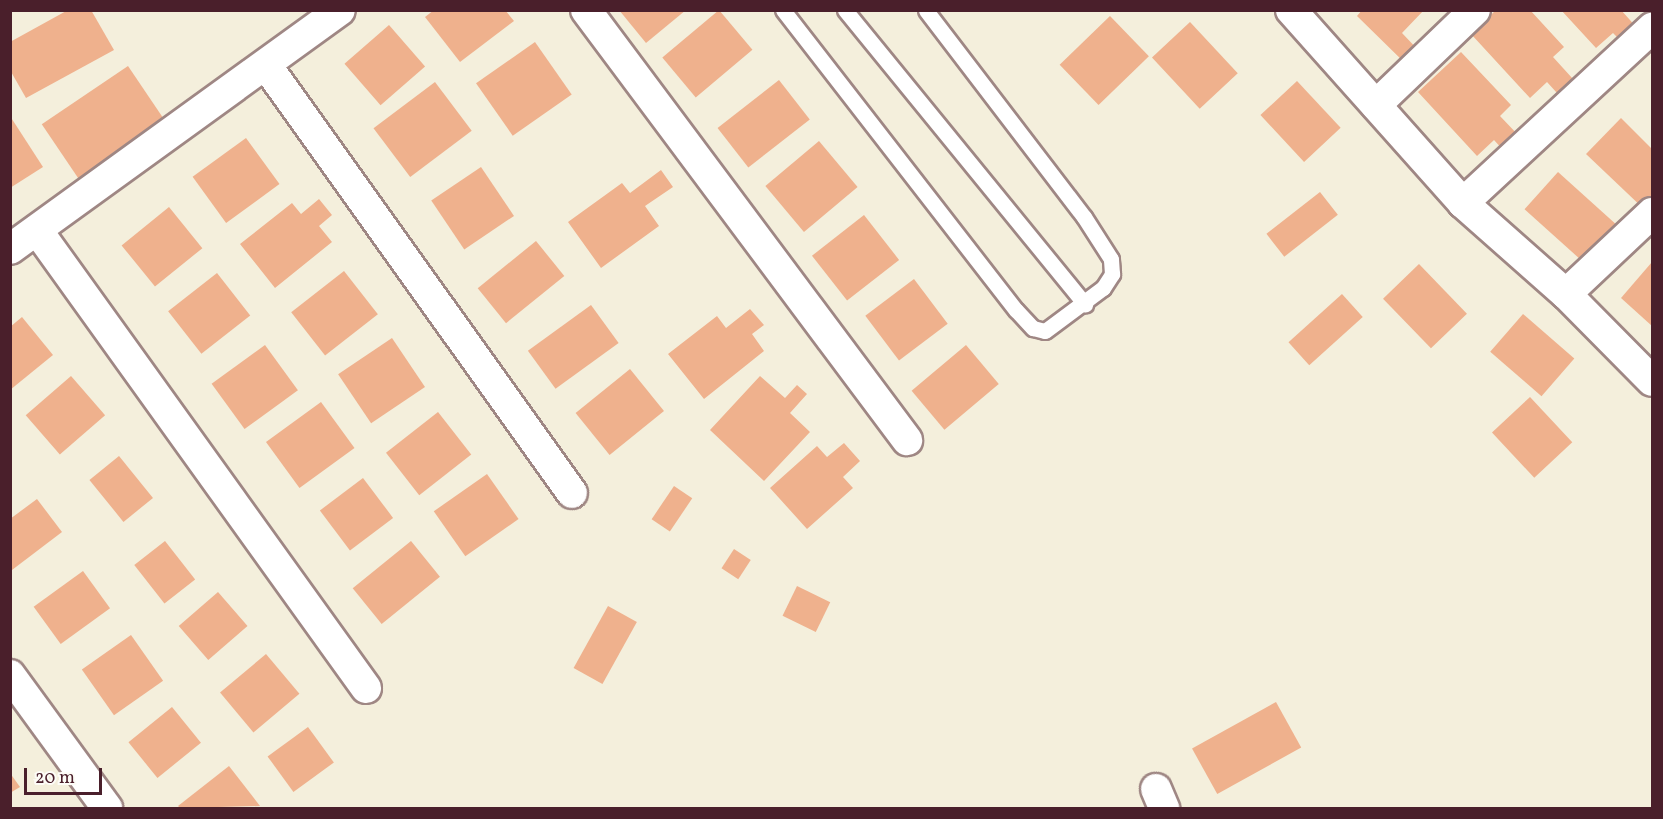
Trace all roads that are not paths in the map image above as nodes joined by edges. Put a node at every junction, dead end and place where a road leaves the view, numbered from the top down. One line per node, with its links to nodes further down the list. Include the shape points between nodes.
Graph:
1 (340, 10): 9 (street)
2 (586, 10): 18 (street)
3 (783, 10): 16 (lane, via 1033,328 1045,331)
4 (845, 10): 16 (lane)
5 (926, 10): 16 (lane, via 1084,217 1111,259 1112,274)
6 (1291, 10): 10 (street)
7 (1475, 10): 10 (street)
8 (1653, 28): 11 (street)
9 (266, 65): 13 (street); 19 (street)
10 (1376, 105): 11 (street)
11 (1463, 203): 15 (street)
12 (1653, 213): 15 (street)
13 (37, 230): 14 (street); 21 (street)
14 (10, 249)
15 (1566, 294): 17 (street)
16 (1085, 304)
17 (1653, 381)
18 (907, 440)
19 (572, 493)
20 (10, 675): 22 (street)
21 (366, 688)
22 (107, 808)

